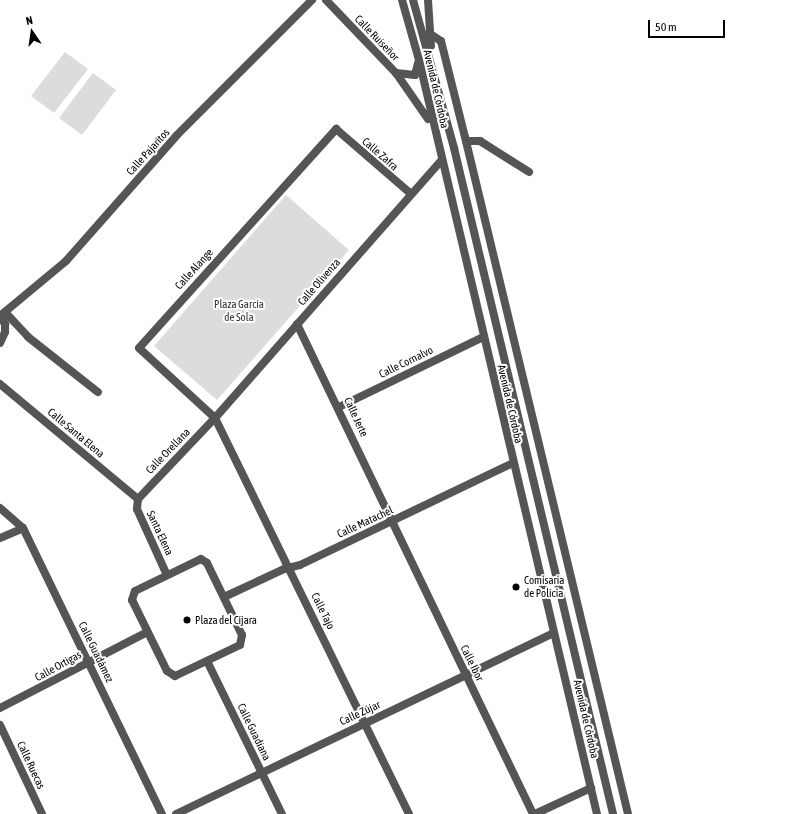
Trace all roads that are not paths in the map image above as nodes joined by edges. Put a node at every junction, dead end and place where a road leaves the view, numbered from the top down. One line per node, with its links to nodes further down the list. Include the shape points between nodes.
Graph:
1 (312, 0): 16 (street, Calle Pajaritos, via 177,135 66,260)
2 (326, 0): 8 (street, Calle Ruiseñor)
3 (402, 0): 7 (street, Avenida de Córdoba)
4 (413, 0): 9 (street, Avenida de Córdoba)
5 (428, 0): 6 (street, Avenida de Córdoba)
6 (429, 33): 9 (street, Avenida de Córdoba); 12 (street, Avenida de Córdoba, via 441,41)
7 (419, 60): 8 (street, via 414,75); 11 (street, Avenida de Córdoba)
8 (396, 73): 11 (street, Calle Ruiseñor, via 423,108)
9 (435, 77): 50 (street, Avenida de Córdoba)
10 (336, 129): 15 (street, Calle Zafra); 23 (street, Calle Alange, via 139,348)
11 (434, 132): 13 (street, Avenida de Córdoba)
12 (466, 141): 14 (street, via 480,141); 51 (street, Avenida de Córdoba)
13 (441, 161): 15 (street, Calle Olivenza); 18 (street, Avenida de Córdoba)
14 (529, 172)
15 (411, 194): 17 (street, Calle Olivenza)
16 (2, 315): 19 (street, via 5,332); 21 (street)
17 (297, 324): 22 (street, Calle Jerte); 23 (street, Calle Olivenza)
18 (483, 337): 22 (street, Calle Cornalvo); 24 (street, Avenida de Córdoba)
19 (0, 343)
20 (0, 384): 25 (street, Calle Santa Elena)
21 (98, 392)
22 (339, 407): 27 (street, Calle Jerte)
23 (214, 418): 25 (street, Calle Orellana); 30 (street, Calle Tajo)
24 (513, 463): 27 (street, Calle Matachel); 34 (street, Avenida de Córdoba)
25 (138, 499): 31 (street, Santa Elena, via 137,509)
26 (0, 508): 28 (street, Calle Guadámez)
27 (392, 521): 30 (street, Calle Matachel); 37 (street, Calle Ibor)
28 (23, 528): 29 (street); 36 (street, Calle Guadámez)
29 (0, 538)
30 (290, 568): 32 (street, Calle Matachel); 39 (street, Calle Tajo)
31 (167, 576): 32 (street, via 201,559 207,563); 33 (street, via 135,591 132,600)
32 (224, 597): 35 (street, via 242,636 240,645)
33 (147, 632): 35 (street, via 167,671 175,676); 36 (street, Calle Ortigas)
34 (554, 633): 37 (street, Calle Zújar); 42 (street, Avenida de Córdoba)
35 (207, 661): 41 (street, Calle Guadiana)
36 (88, 662): 38 (street, Calle Ortigas); 44 (street, Calle Guadámez)
37 (466, 675): 39 (street, Calle Zújar); 48 (street, Calle Ibor)
38 (0, 708)
39 (365, 723): 41 (street, Calle Zújar); 47 (street, Calle Tajo)
40 (0, 725): 43 (street, Calle Ruecas)
41 (261, 771): 45 (street, Calle Zújar); 46 (street, Calle Guadiana)
42 (591, 788): 48 (street); 49 (street, Avenida de Córdoba)
43 (42, 814)
44 (162, 814)
45 (176, 814)
46 (282, 814)
47 (409, 814)
48 (534, 814)
49 (597, 814)
50 (613, 814)
51 (628, 814)

